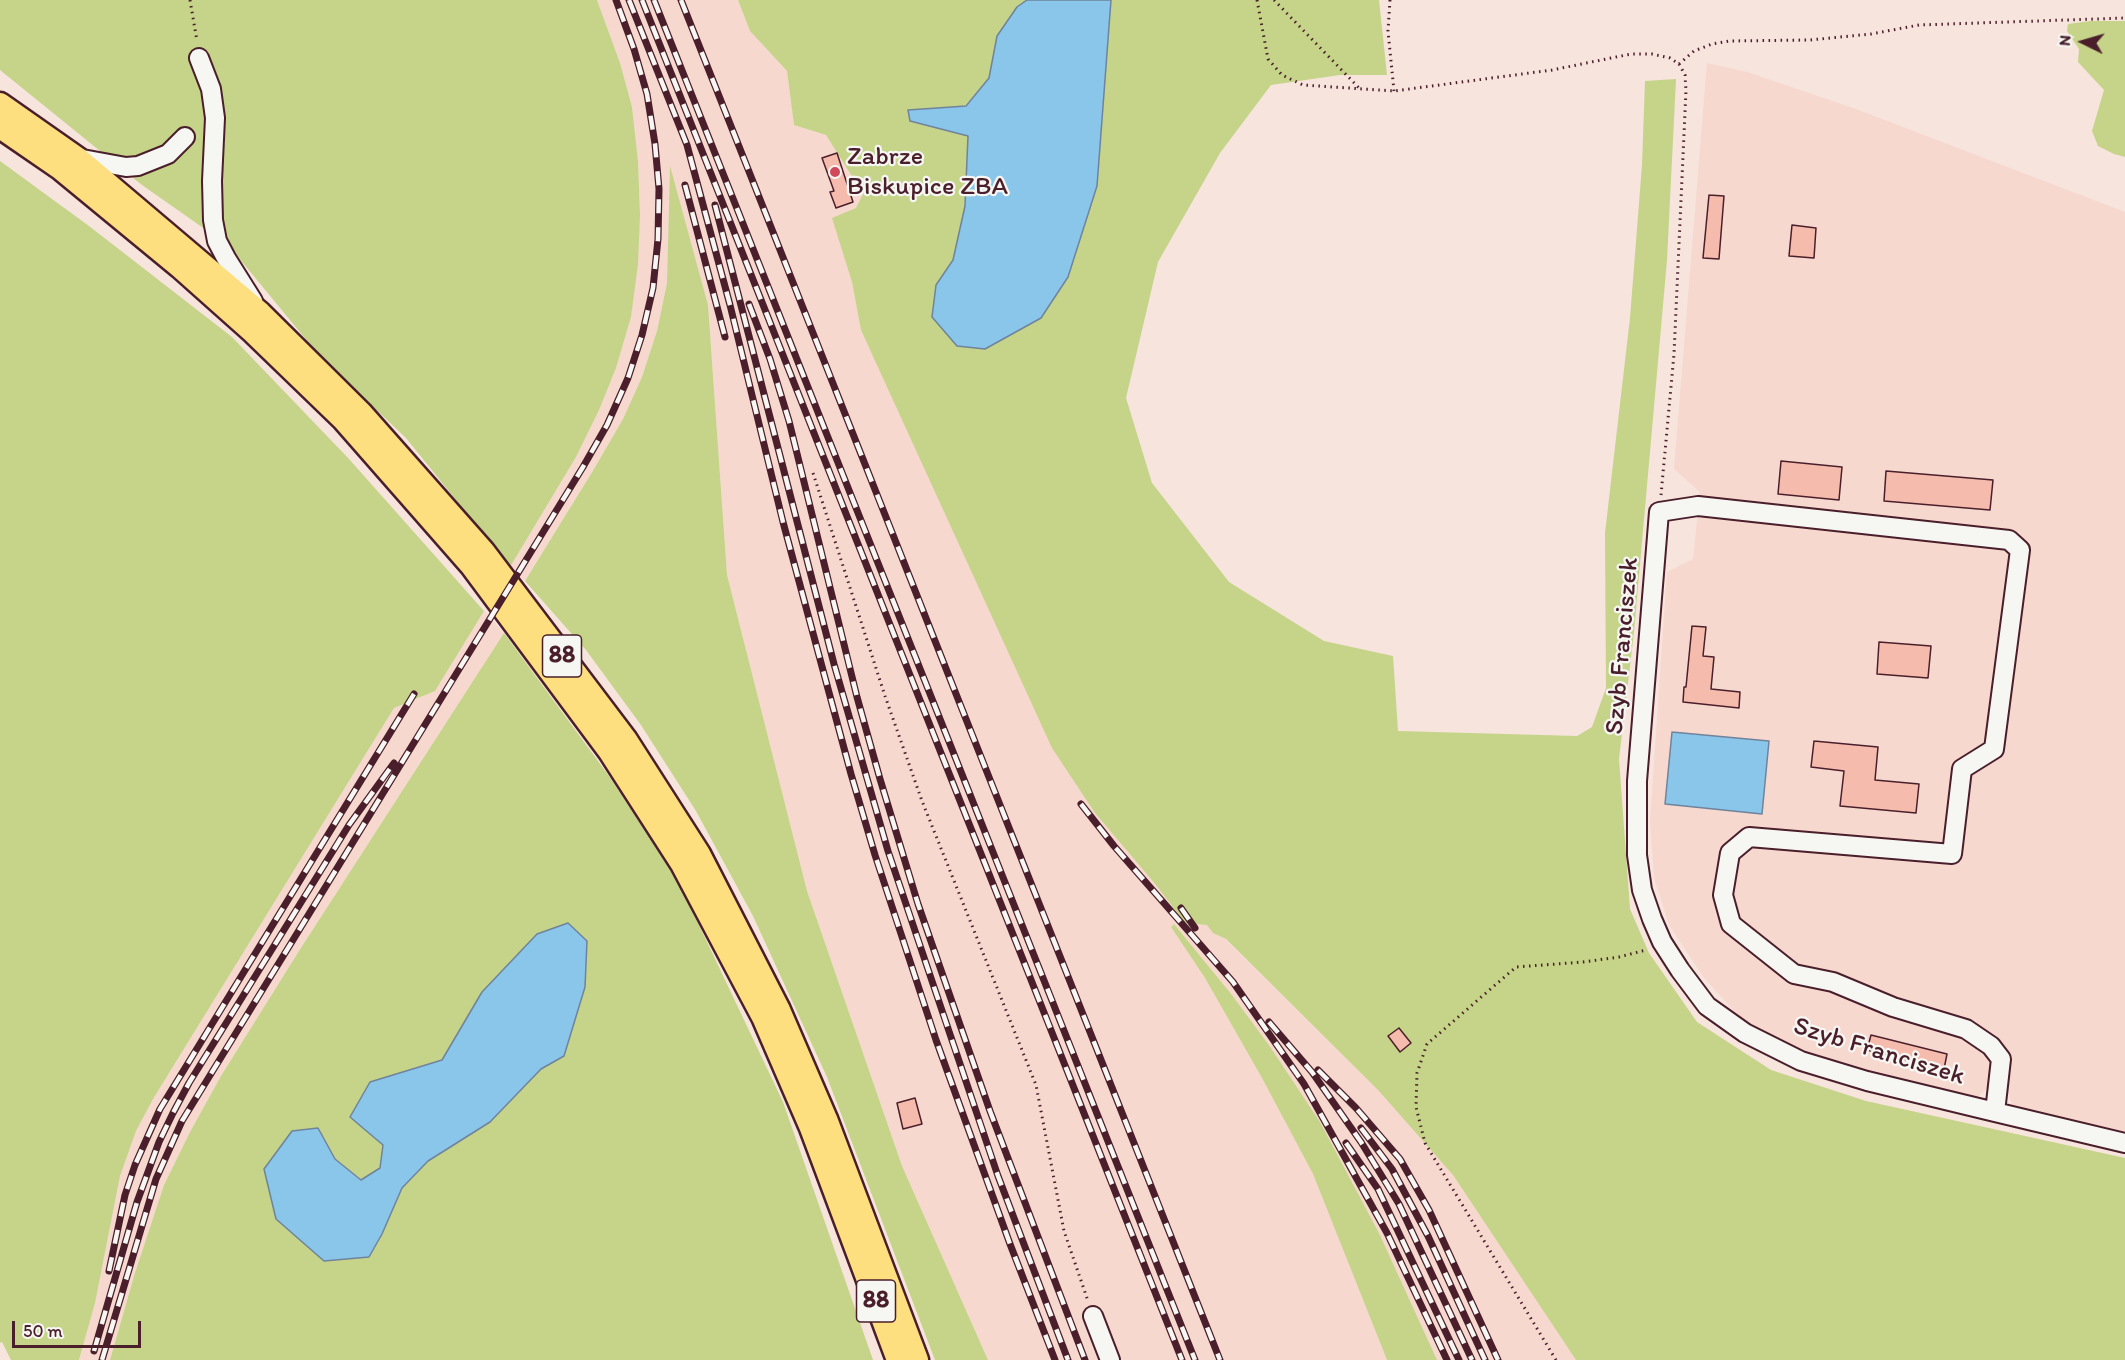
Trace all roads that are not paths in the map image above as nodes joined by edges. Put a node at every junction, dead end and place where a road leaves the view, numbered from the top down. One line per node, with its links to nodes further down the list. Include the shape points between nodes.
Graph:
1 (199, 58): 6 (street, via 214,103 212,201 217,241)
2 (0, 104): 5 (main road, 88)
3 (0, 127): 10 (main road, 88, via 61,169 180,267 343,419 471,565 610,752 682,864 763,1017 811,1128)
4 (184, 137): 5 (street, via 168,154 138,165 126,167)
5 (77, 158): 6 (main road, 88)
6 (260, 313): 11 (main road, 88, via 361,413 483,551 626,740 699,854 779,1010 826,1119)
7 (1995, 1112): 7 (street, Szyb Franciszek, via 1802,1061 1745,1033 1707,1006 1662,942 1642,890 1635,820 1659,512 1710,507 2009,540 2020,550 1994,749 1962,769 1952,854 1749,837 1730,854 1723,895 1731,924 1794,974 1833,982 1893,1007 1966,1029 1991,1046 2001,1059); 8 (street, Szyb Franciszek)
8 (2125, 1143)
9 (1093, 1316): 12 (street)
10 (898, 1360)
11 (917, 1360)
12 (1110, 1360)

